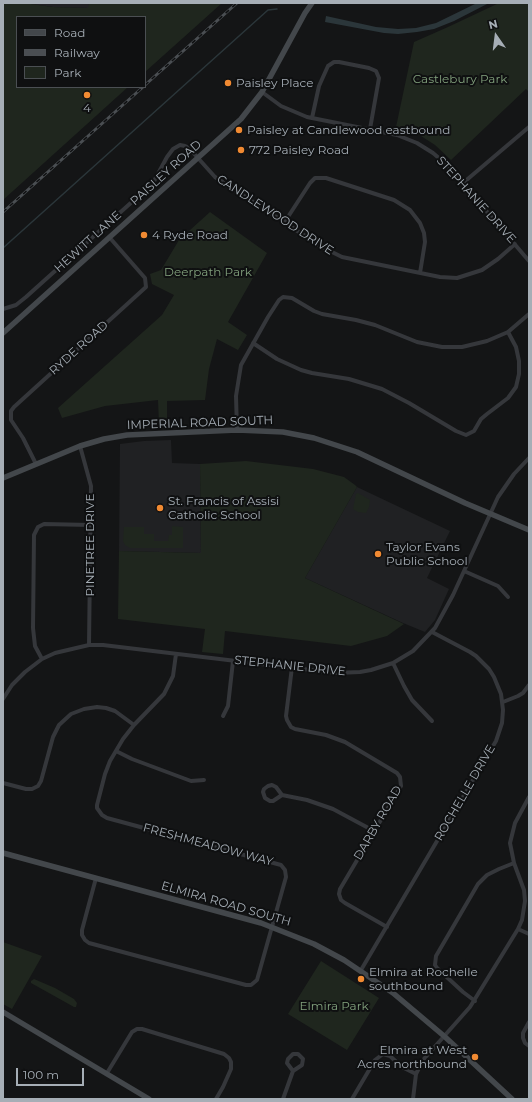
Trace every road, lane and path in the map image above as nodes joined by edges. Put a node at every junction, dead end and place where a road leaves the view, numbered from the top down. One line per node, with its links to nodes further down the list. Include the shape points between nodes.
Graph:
1 (312, 3): 2 (street, PAISLEY ROAD)
2 (262, 92): 3 (street, STEPHANIE DRIVE, via 281,106); 6 (street, PAISLEY ROAD, via 241,119)
3 (312, 118): 5 (street, STEPHANIE DRIVE); 5 (street, via 319,86 328,66 334,62 361,66 376,71 379,78)
4 (529, 127): 7 (street)
5 (370, 129): 7 (street, STEPHANIE DRIVE, via 397,134 417,142 434,153)
6 (198, 158): 8 (street, CANDLEWOOD DRIVE, via 221,182); 9 (street, PAISLEY ROAD); 13 (street, HEWITT LANE, via 185,146 180,145 173,149 153,183 21,302)
7 (463, 183): 10 (street, STEPHANIE DRIVE)
8 (284, 223): 12 (street, CANDLEWOOD DRIVE, via 342,257); 12 (street, via 315,178 326,178 394,200 410,210 420,222 424,233)
9 (110, 238): 16 (street, PAISLEY ROAD); 21 (street, RYDE ROAD, via 145,278 146,288 11,411 11,420)
10 (515, 244): 11 (street, STEPHANIE DRIVE); 12 (street, CANDLEWOOD DRIVE, via 490,265 473,274 450,278)
11 (529, 261)
12 (420, 273)
13 (3, 309)
14 (529, 314): 15 (street)
15 (508, 332): 17 (street, via 474,345 442,347 417,342 375,325 322,314 292,298 283,297); 17 (street, via 520,361 516,387 508,398 481,419 474,430 466,435 382,389 349,379 301,370 277,359)
16 (3, 333)
17 (253, 343): 18 (street, via 241,365 238,378)
18 (237, 430): 19 (street, IMPERIAL ROAD SOUTH, via 137,434); 23 (street, IMPERIAL ROAD SOUTH, via 283,432 342,446)
19 (80, 446): 21 (street, IMPERIAL ROAD SOUTH); 24 (street, PINETREE DRIVE, via 90,486)
20 (529, 458): 23 (street, STEPHANIE DRIVE, via 504,487)
21 (36, 464): 22 (street, IMPERIAL ROAD SOUTH)
22 (3, 478)
23 (490, 514): 25 (street, IMPERIAL ROAD SOUTH); 26 (street, STEPHANIE DRIVE)
24 (91, 525): 29 (street, PINETREE DRIVE); 31 (street, via 44,524 38,527 34,535 32,628 35,646)
25 (529, 530)
26 (464, 571): 27 (street, via 498,586); 28 (street, STEPHANIE DRIVE)
27 (508, 597)
28 (432, 632): 33 (street, STEPHANIE DRIVE, via 412,651); 37 (street, ROCHELLE DRIVE, via 470,652 483,662 494,677)
29 (89, 645): 30 (street, STEPHANIE DRIVE); 31 (street, STEPHANIE DRIVE, via 55,653)
30 (176, 654): 32 (street, STEPHANIE DRIVE); 40 (street, FRESHMEADOW WAY, via 173,676 164,694)
31 (42, 659): 36 (street, STEPHANIE DRIVE, via 12,685)
32 (233, 661): 34 (street, STEPHANIE DRIVE); 38 (street, via 228,706)
33 (393, 663): 34 (street, STEPHANIE DRIVE, via 352,673); 39 (street, via 412,700)
34 (292, 667): 46 (street, DARBY ROAD, via 286,716 291,727 345,742 398,773 400,777 401,786)
35 (529, 685): 37 (street, via 523,693)
36 (3, 698)
37 (503, 702): 51 (street, ROCHELLE DRIVE, via 502,723 496,741)
38 (223, 716)
39 (432, 721)
40 (134, 725): 41 (street, FRESHMEADOW WAY); 43 (street, via 115,711 106,708 84,709 71,714 59,725 53,737 38,786 26,789)
41 (116, 751): 42 (street, via 191,781); 50 (street, FRESHMEADOW WAY, via 105,774 97,804 99,812 112,819 281,865 286,877)
42 (204, 780)
43 (3, 783)
44 (282, 795): 44 (street, via 276,787 268,786 264,789 265,798 270,801); 46 (street, via 308,800 333,809)
45 (529, 797): 48 (street, via 512,832 510,843)
46 (374, 831): 51 (street, DARBY ROAD, via 339,894 345,903)
47 (3, 853): 49 (street, ELMIRA ROAD SOUTH)
48 (514, 863): 52 (street, via 524,890 525,901); 55 (street, via 487,875 478,884 436,956 437,968)
49 (96, 878): 50 (street, ELMIRA ROAD SOUTH); 50 (street, FRESHMEADOW WAY, via 82,930 82,936 89,943 246,985 254,983 258,978)
50 (272, 927): 54 (street, ELMIRA ROAD SOUTH, via 314,944)
51 (387, 927): 54 (street, ROCHELLE DRIVE)
52 (518, 928): 53 (street); 55 (street)
53 (529, 934)
54 (361, 970): 58 (street, ELMIRA ROAD SOUTH)
55 (475, 1001): 58 (street)
56 (3, 1012): 61 (street)
57 (529, 1022): 59 (street, via 523,1038)
58 (444, 1036): 62 (street, via 423,1060); 68 (street, ELMIRA ROAD SOUTH)
59 (529, 1046)
60 (293, 1071): 60 (street, via 302,1065 303,1059 298,1054 293,1054 288,1059 287,1063); 65 (street)
61 (107, 1073): 63 (street); 64 (street, via 132,1032 142,1029 224,1054 229,1058 231,1069)
62 (416, 1074): 66 (street, via 383,1054 375,1060); 67 (street)
63 (149, 1099)
64 (216, 1099)
65 (283, 1099)
66 (352, 1099)
67 (413, 1099)
68 (512, 1099)

